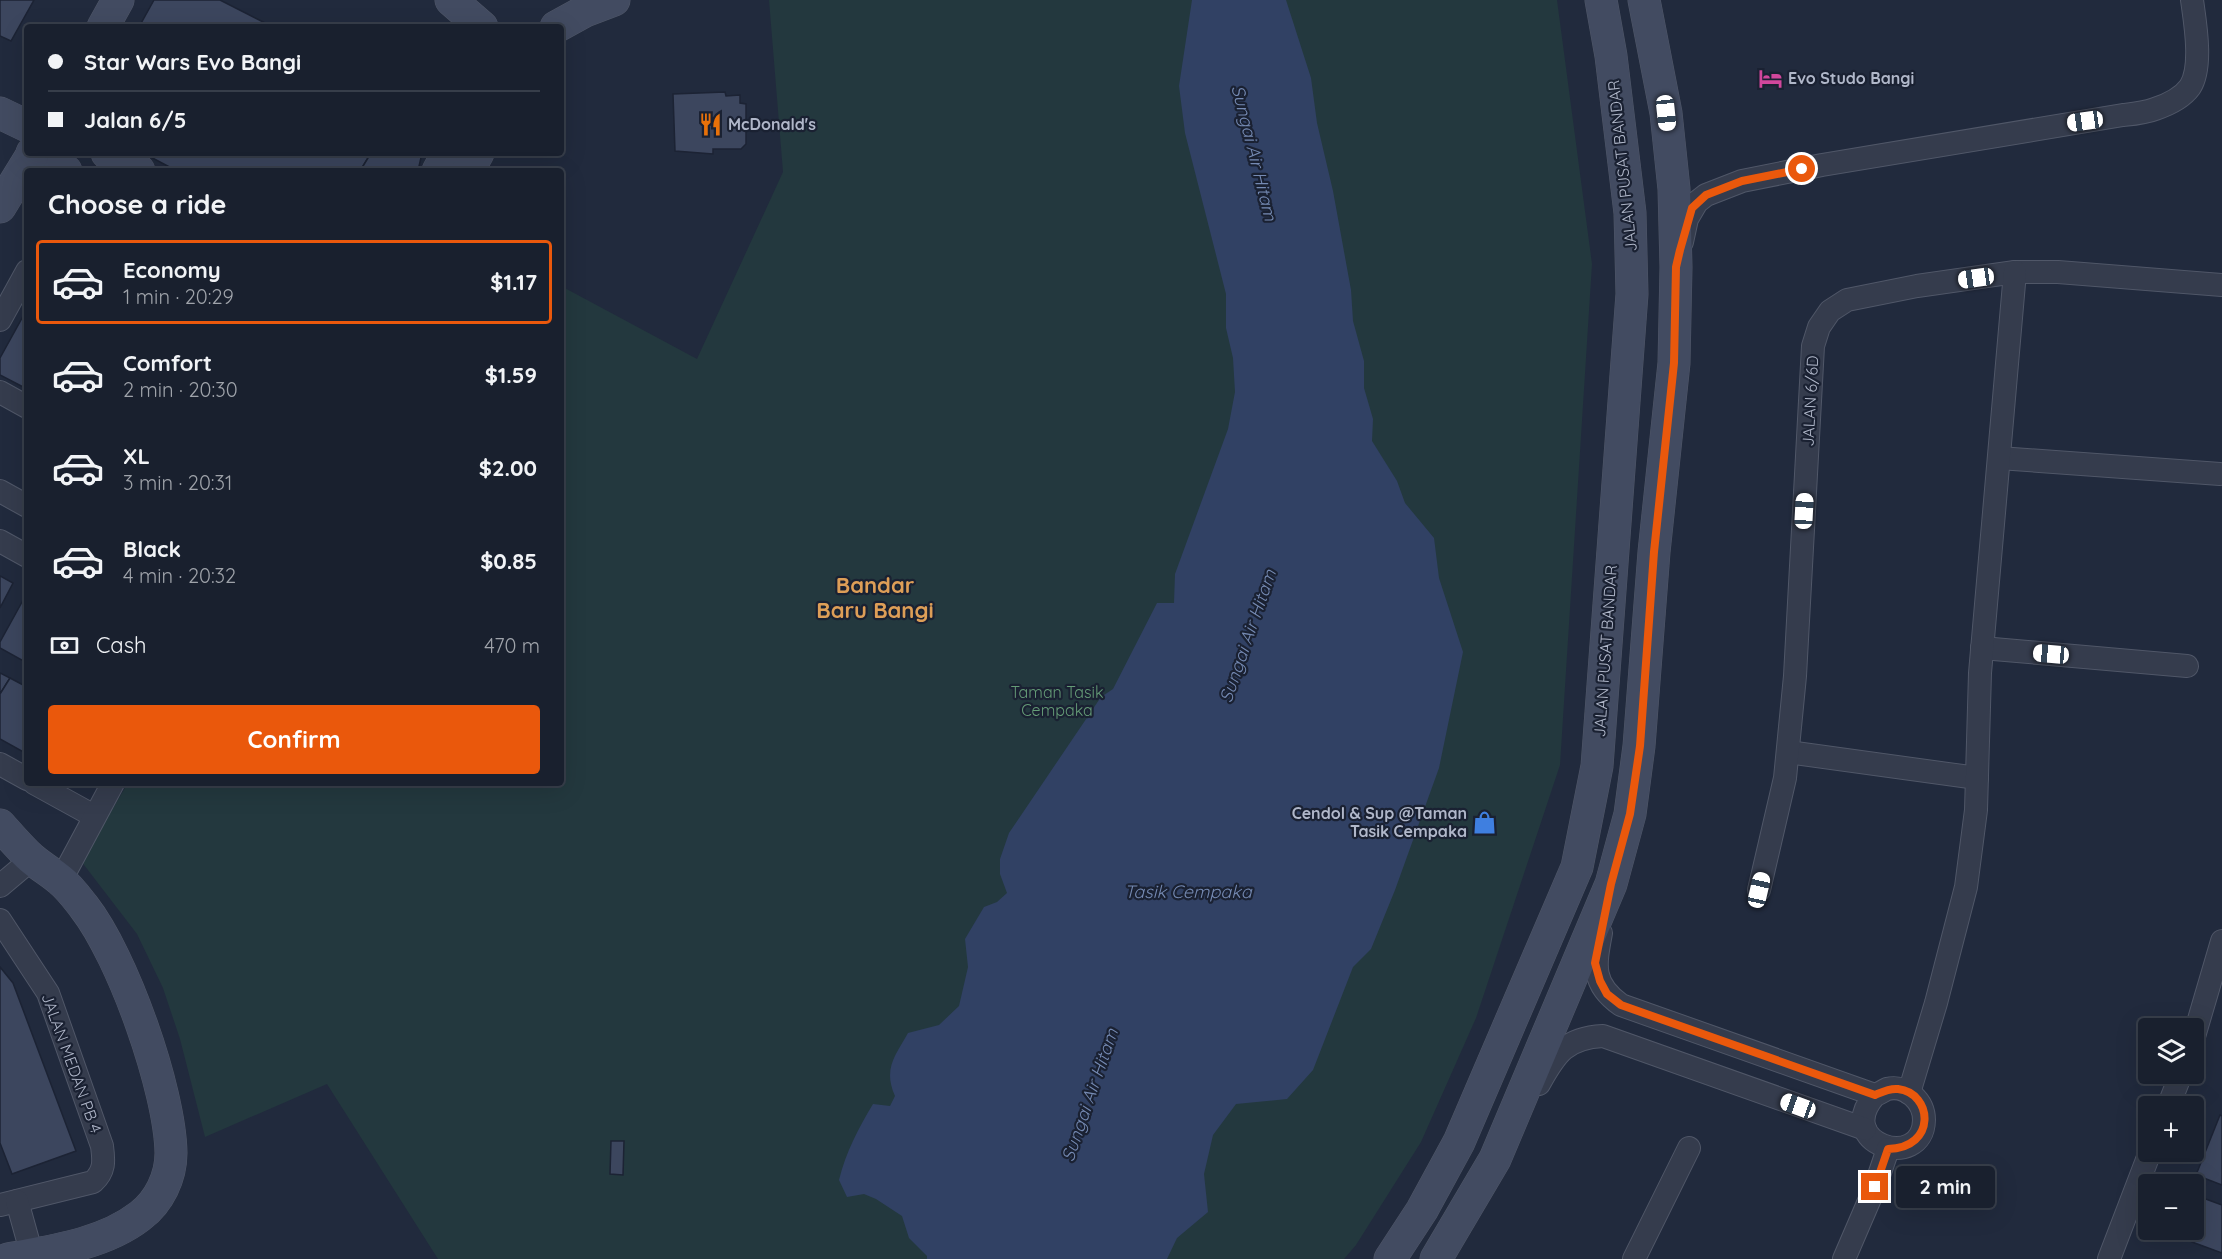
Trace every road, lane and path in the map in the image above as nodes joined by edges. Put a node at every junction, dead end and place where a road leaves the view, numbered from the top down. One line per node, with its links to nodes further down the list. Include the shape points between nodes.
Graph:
1 (95, 0): 8 (main road)
2 (118, 0): 9 (main road)
3 (451, 0): 10 (main road)
4 (614, 0): 11 (main road)
5 (1601, 0): 61 (main road, JALAN PUSAT BANDAR, via 1630,213 1632,294 1597,766 1577,867 1460,1142)
6 (1644, 0): 20 (main road, via 1666,113 1674,189)
7 (2192, 0): 20 (street, via 2198,38 2196,64 2190,86 2173,101 2153,110 1742,181 1706,195 1692,208)
8 (83, 24)
9 (105, 24)
10 (479, 24)
11 (561, 24)
12 (0, 113): 13 (main road)
13 (24, 139)
14 (26, 156): 19 (main road)
15 (45, 156): 17 (main road)
16 (112, 156): 18 (main road)
17 (62, 168)
18 (134, 168)
19 (0, 207)
20 (1676, 267): 46 (main road, via 1674,363 1654,552 1640,746 1630,814)
21 (2015, 272): 23 (street, JALAN 6/6D); 27 (street); 35 (street, JALAN 6/6D, via 1847,300 1830,311 1818,327)
22 (24, 276): 24 (street)
23 (2222, 285)
24 (0, 320)
25 (0, 392): 26 (street)
26 (24, 405)
27 (1999, 458): 28 (street); 33 (street)
28 (2220, 474)
29 (0, 491): 30 (street)
30 (24, 504)
31 (0, 541): 32 (street)
32 (24, 554)
33 (1982, 648): 34 (street); 38 (street)
34 (2187, 666)
35 (1788, 752): 38 (street); 48 (street, JALAN 6/6D)
36 (0, 764): 37 (street)
37 (24, 777)
38 (1977, 778): 52 (street, via 1966,887)
39 (39, 786): 41 (street)
40 (111, 786): 41 (street)
41 (94, 816): 45 (street)
42 (0, 825): 44 (main road)
43 (0, 850): 44 (main road)
44 (32, 859): 45 (main road); 47 (street)
45 (61, 880): 60 (main road, via 100,933 128,990 158,1080 171,1155 163,1190 142,1215 113,1233)
46 (1611, 884): 53 (street, via 1595,963 1607,994 1621,1005); 57 (main road)
47 (0, 886)
48 (1759, 890)
49 (0, 920): 59 (street, JALAN MEDAN PB 4, via 48,993 102,1146 104,1162 101,1175 93,1182)
50 (2222, 941): 51 (street)
51 (2199, 1018)
52 (1909, 1093): 53 (street, via 1888,1089); 56 (street, via 1920,1102 1924,1112 1922,1132 1910,1145)
53 (1875, 1095): 54 (street, via 1863,1118)
54 (1865, 1130): 56 (street, via 1876,1143); 57 (street, via 1603,1036 1585,1037 1558,1053)
55 (1689, 1148): 63 (street)
56 (1888, 1149): 64 (street)
57 (1495, 1159): 62 (main road)
58 (2146, 1162): 65 (street)
59 (9, 1203): 60 (street)
60 (20, 1257)
61 (1389, 1259)
62 (1436, 1259)
63 (1634, 1259)
64 (1844, 1259)
65 (2109, 1259)

